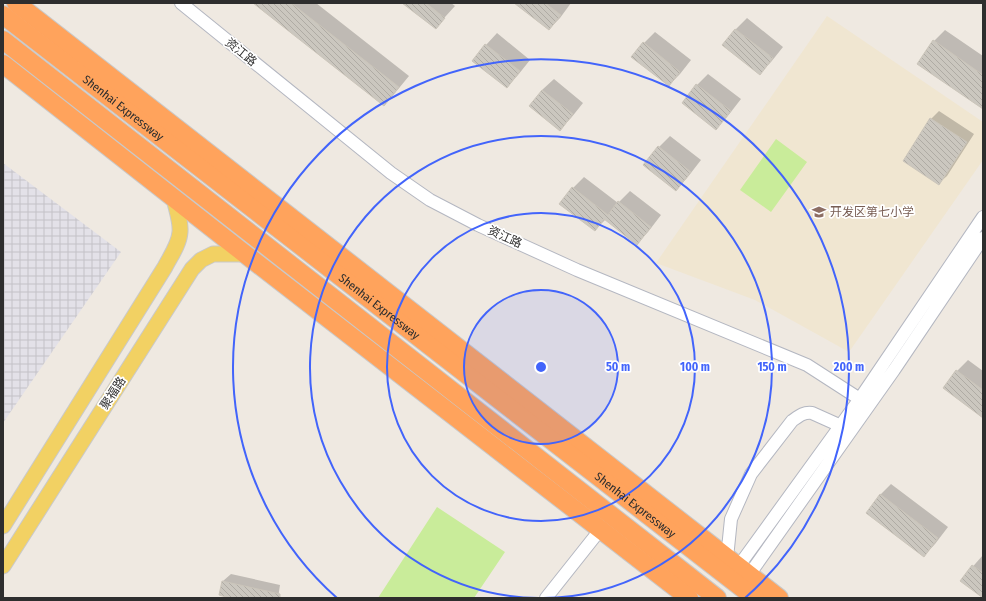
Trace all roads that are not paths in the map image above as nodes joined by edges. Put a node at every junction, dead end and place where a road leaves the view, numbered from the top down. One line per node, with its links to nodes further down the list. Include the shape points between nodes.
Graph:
1 (16, 3): 15 (highway)
2 (181, 3): 10 (street, 资江路, via 391,173 430,200 577,270 807,365)
3 (3, 14): 19 (highway, Shenhai Expressway)
4 (3, 40): 18 (highway, Shenhai Expressway)
5 (3, 64): 6 (highway)
6 (174, 198): 9 (highway); 12 (main road, 聚福路, via 180,232 176,246)
7 (983, 217): 10 (street)
8 (983, 238): 10 (street, via 894,370)
9 (245, 254): 13 (highway); 14 (main road, 聚福路, via 213,254 201,260 192,269)
10 (864, 402): 11 (street); 15 (street)
11 (841, 426): 15 (street); 15 (street, via 812,413 801,414 792,421 751,474 731,519)
12 (3, 526)
13 (600, 530): 16 (street); 17 (highway)
14 (3, 566)
15 (738, 567): 20 (highway)
16 (546, 598)
17 (689, 598)
18 (716, 598)
19 (755, 598)
20 (779, 598)

